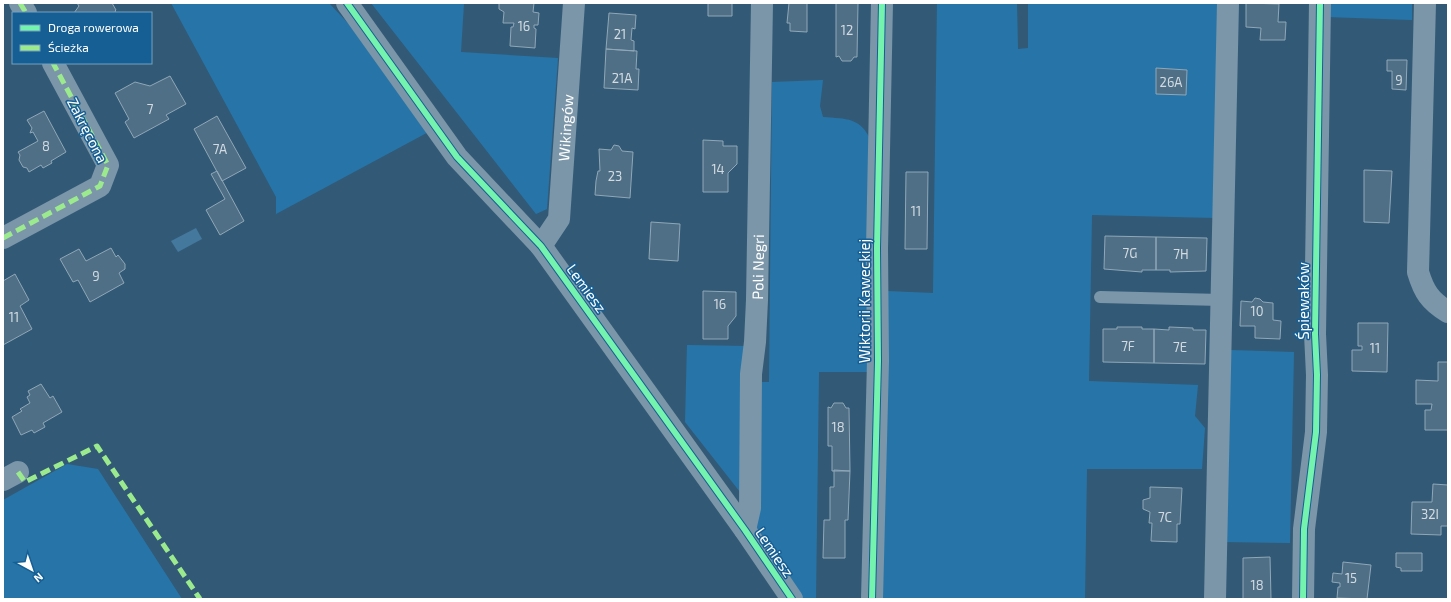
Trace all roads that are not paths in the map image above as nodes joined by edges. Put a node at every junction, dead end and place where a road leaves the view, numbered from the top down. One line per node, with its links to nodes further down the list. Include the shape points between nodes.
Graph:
1 (20, 3): 9 (street)
2 (347, 3): 12 (street, Lemiesz, via 457,157)
3 (574, 3): 12 (street, Wikingów, via 559,219)
4 (762, 3): 16 (street, Poli Negri, via 757,300 751,374 750,508)
5 (882, 3): 18 (street, Wiktorii Kaweckiej)
6 (1228, 3): 14 (street)
7 (1320, 3): 20 (street, Śpiewaków, via 1315,334 1318,375 1316,432 1304,528)
8 (1425, 3): 15 (street, via 1418,272 1423,288 1435,304)
9 (25, 12)
10 (54, 64): 11 (street, Zakręcona, via 108,165 100,186)
11 (3, 238)
12 (541, 246): 16 (street, Lemiesz)
13 (1100, 297): 14 (lane)
14 (1220, 300): 19 (street)
15 (1448, 312)
16 (745, 530): 17 (street, Lemiesz)
17 (792, 599)
18 (872, 599)
19 (1215, 599)
20 (1303, 599)

